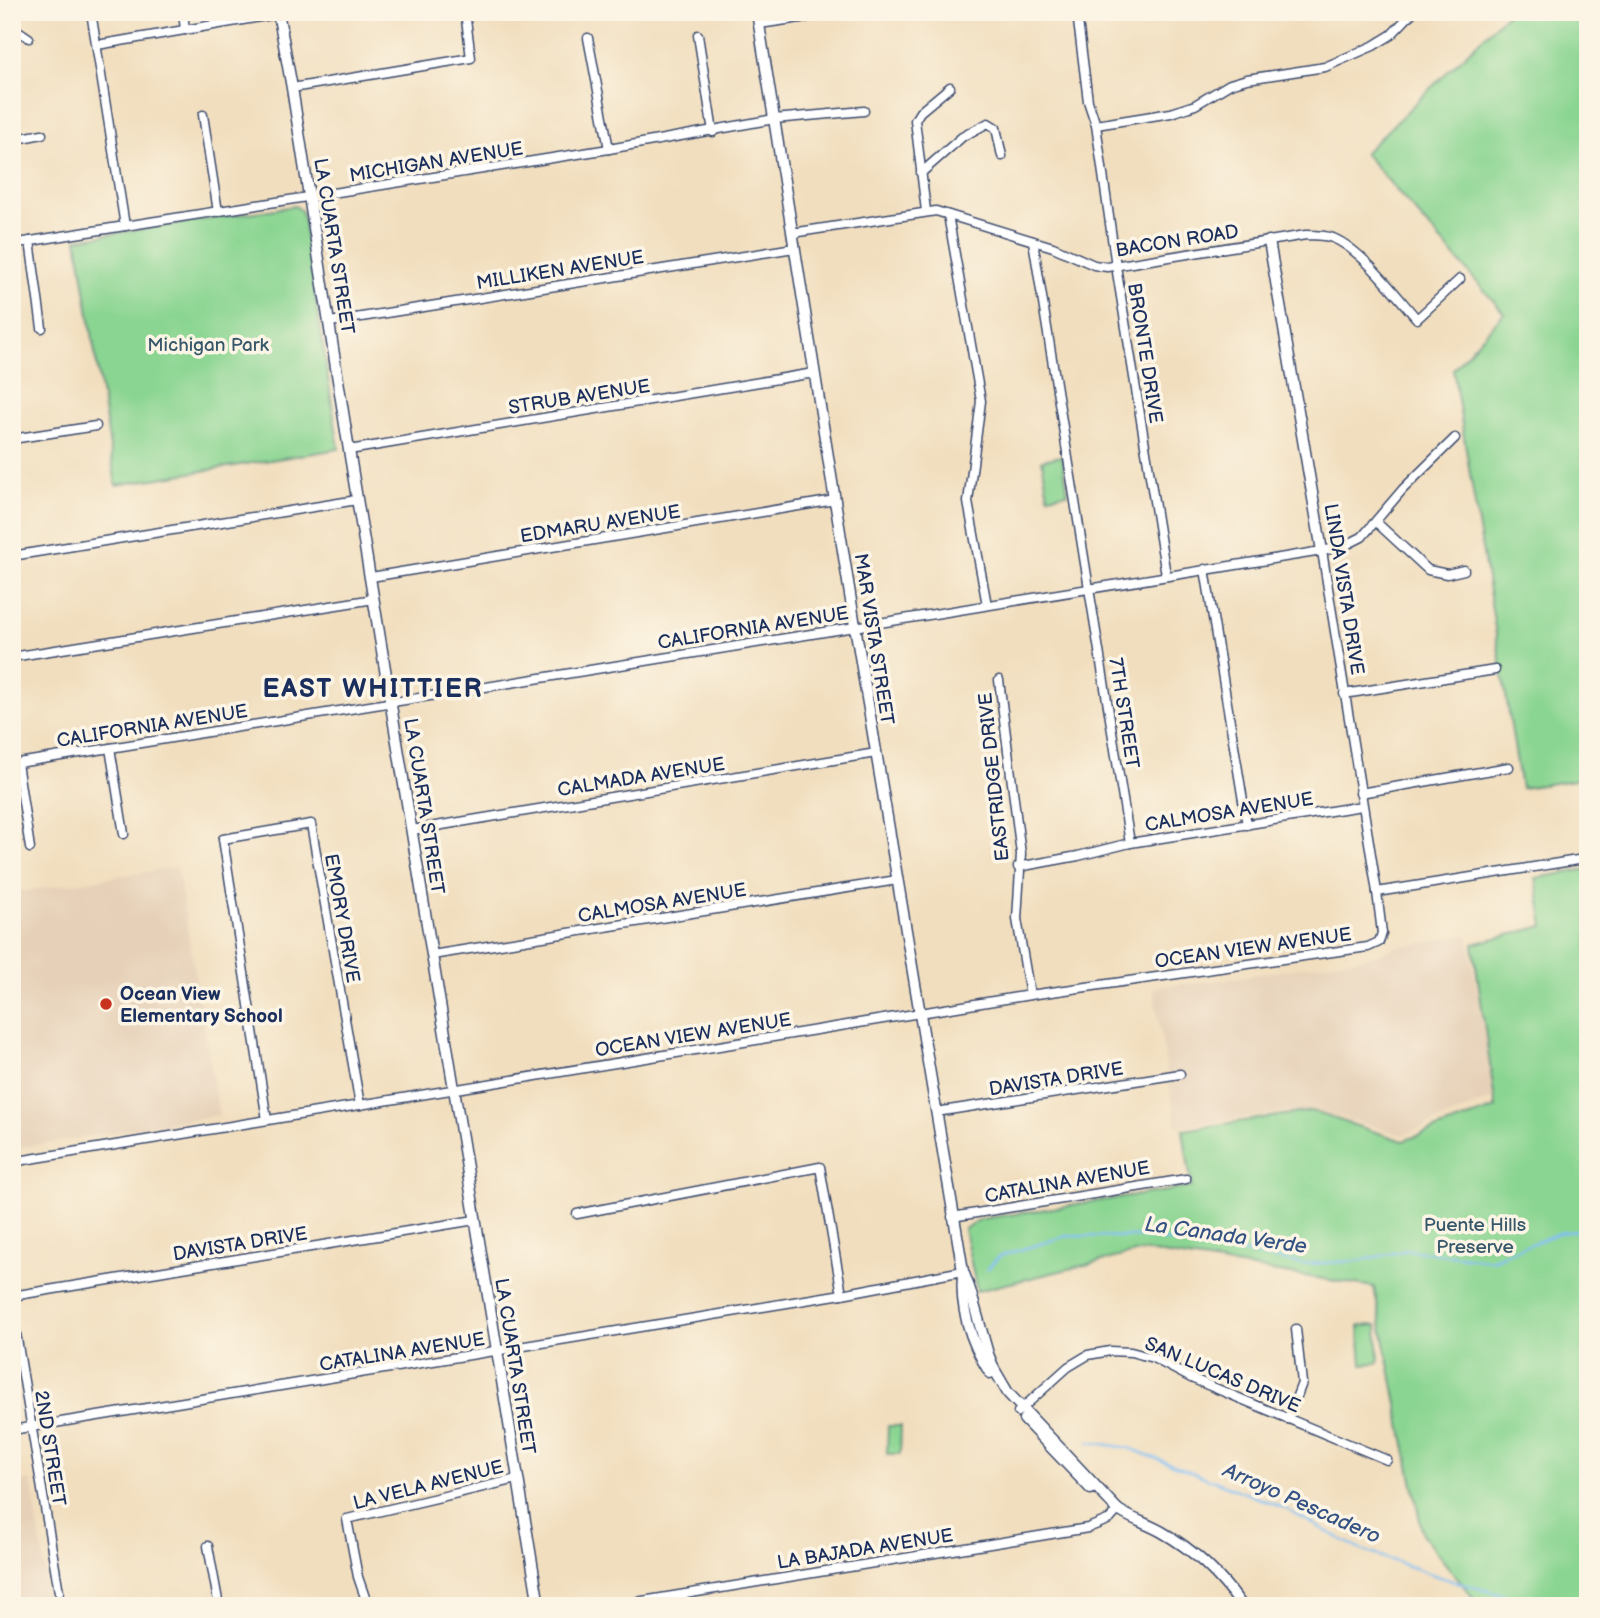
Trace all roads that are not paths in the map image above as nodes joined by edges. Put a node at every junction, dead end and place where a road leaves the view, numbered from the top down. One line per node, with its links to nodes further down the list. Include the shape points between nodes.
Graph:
1 (91, 12): 15 (street)
2 (183, 12): 10 (street)
3 (465, 12): 17 (street, via 471,58)
4 (757, 12): 9 (street, MAR VISTA STREET)
5 (842, 12): 9 (street)
6 (1080, 12): 21 (street, BRONTE DRIVE, via 1088,101)
7 (1413, 12): 21 (street, via 1391,35 1325,67 1247,79 1171,113)
8 (278, 13): 10 (street); 17 (street, LA CUARTA STREET)
9 (758, 24): 20 (street, MAR VISTA STREET)
10 (186, 30): 15 (street)
11 (12, 34): 13 (street, via 20,32)
12 (698, 35): 22 (street)
13 (29, 38)
14 (588, 38): 25 (street)
15 (97, 45): 32 (street)
16 (950, 87): 27 (street, via 915,120)
17 (292, 88): 28 (street, LA CUARTA STREET)
18 (864, 111): 20 (street, MICHIGAN AVENUE)
19 (203, 115): 30 (street)
20 (774, 119): 22 (street, MICHIGAN AVENUE); 33 (street, MAR VISTA STREET)
21 (1096, 125): 39 (street, BRONTE DRIVE)
22 (713, 132): 25 (street, MICHIGAN AVENUE)
23 (42, 134): 24 (street)
24 (12, 139)
25 (609, 149): 28 (street, MICHIGAN AVENUE)
26 (1002, 156): 27 (street, via 996,128 988,123 962,137)
27 (921, 173): 29 (street)
28 (308, 197): 30 (street, MICHIGAN AVENUE); 41 (street, LA CUARTA STREET)
29 (926, 211): 31 (street, BACON ROAD); 33 (street, BACON ROAD)
30 (218, 212): 32 (street, MICHIGAN AVENUE)
31 (948, 215): 35 (street, BACON ROAD); 59 (street, via 981,401 968,502)
32 (125, 226): 34 (street, MICHIGAN AVENUE)
33 (792, 233): 38 (street, MAR VISTA STREET)
34 (30, 241): 37 (street, MICHIGAN AVENUE); 42 (street)
35 (1033, 241): 39 (street, BACON ROAD, via 1094,265); 57 (street, 7TH STREET)
36 (1269, 241): 39 (street, BACON ROAD); 40 (street, BACON ROAD, via 1306,235 1332,237 1357,253 1417,319); 51 (street, LINDA VISTA DRIVE)
37 (12, 244)
38 (794, 248): 41 (street, MILLIKEN AVENUE); 43 (street, MAR VISTA STREET)
39 (1116, 267): 55 (street, BRONTE DRIVE)
40 (1460, 279)
41 (330, 322): 47 (street, LA CUARTA STREET)
42 (42, 328)
43 (814, 373): 47 (street, STRUB AVENUE); 49 (street, MAR VISTA STREET)
44 (96, 426): 46 (street)
45 (1455, 438): 50 (street, CALIFORNIA AVENUE)
46 (12, 439)
47 (349, 450): 48 (street, LA CUARTA STREET)
48 (358, 500): 52 (street); 56 (street, LA CUARTA STREET)
49 (835, 500): 56 (street, EDMARU AVENUE); 60 (street, MAR VISTA STREET)
50 (1376, 522): 51 (street, CALIFORNIA AVENUE, via 1354,542); 54 (street, via 1428,570 1447,574)
51 (1322, 551): 53 (street, CALIFORNIA AVENUE); 64 (street, LINDA VISTA DRIVE)
52 (12, 556)
53 (1205, 569): 55 (street, CALIFORNIA AVENUE); 72 (street)
54 (1464, 570)
55 (1166, 575): 57 (street, CALIFORNIA AVENUE)
56 (371, 577): 58 (street, LA CUARTA STREET)
57 (1089, 588): 59 (street, CALIFORNIA AVENUE); 75 (street, 7TH STREET)
58 (374, 599): 61 (street); 65 (street, LA CUARTA STREET)
59 (987, 605): 60 (street, CALIFORNIA AVENUE)
60 (855, 626): 65 (street, CALIFORNIA AVENUE); 67 (street, MAR VISTA STREET)
61 (12, 657)
62 (1495, 670): 64 (street)
63 (999, 680): 78 (street, EASTRIDGE DRIVE, via 1021,854)
64 (1344, 694): 70 (street, LINDA VISTA DRIVE)
65 (390, 703): 66 (street, CALIFORNIA AVENUE); 73 (street, LA CUARTA STREET)
66 (110, 748): 68 (street, CALIFORNIA AVENUE); 74 (street)
67 (876, 753): 73 (street, CALMADA AVENUE); 79 (street, MAR VISTA STREET)
68 (15, 763): 76 (street)
69 (1509, 767): 70 (street)
70 (1360, 793): 71 (street, LINDA VISTA DRIVE)
71 (1362, 806): 72 (street, CALMOSA AVENUE); 80 (street, LINDA VISTA DRIVE)
72 (1247, 825): 75 (street, CALMOSA AVENUE)
73 (412, 830): 82 (street, LA CUARTA STREET)
74 (124, 834)
75 (1130, 843): 78 (street, CALMOSA AVENUE)
76 (30, 848)
77 (1584, 859): 80 (street)
78 (1018, 867): 83 (street, EASTRIDGE DRIVE, via 1017,919)
79 (897, 880): 82 (street, CALMOSA AVENUE); 84 (street, MAR VISTA STREET)
80 (1377, 892): 81 (street, LINDA VISTA DRIVE)
81 (1379, 942): 83 (street, OCEAN VIEW AVENUE)
82 (432, 955): 86 (street, LA CUARTA STREET)
83 (1030, 995): 84 (street, OCEAN VIEW AVENUE)
84 (919, 1014): 86 (street, OCEAN VIEW AVENUE); 88 (street, MAR VISTA STREET)
85 (1180, 1074): 88 (street, DAVISTA DRIVE)
86 (455, 1088): 87 (street, OCEAN VIEW AVENUE); 94 (street, LA CUARTA STREET)
87 (360, 1105): 89 (street, OCEAN VIEW AVENUE); 89 (street, EMORY DRIVE, via 311,824 223,838)
88 (936, 1112): 93 (street, MAR VISTA STREET)
89 (267, 1120): 90 (street, OCEAN VIEW AVENUE)
90 (12, 1162)
91 (1186, 1179): 93 (street, CATALINA AVENUE)
92 (577, 1213): 96 (street, via 820,1167)
93 (952, 1217): 95 (street, MAR VISTA STREET)
94 (475, 1220): 97 (street, DAVISTA DRIVE, via 18,1295); 100 (street, LA CUARTA STREET)
95 (963, 1271): 96 (street, CATALINA AVENUE); 101 (street, MAR VISTA STREET, via 961,1296 972,1336 1001,1391)
96 (842, 1294): 100 (street, CATALINA AVENUE)
97 (12, 1300)
98 (12, 1309): 103 (street, 2ND STREET)
99 (1296, 1329): 102 (street, via 1302,1383)
100 (497, 1351): 103 (street, CATALINA AVENUE); 106 (street, LA CUARTA STREET)
101 (1020, 1410): 102 (street, SAN LUCAS DRIVE, via 1068,1367 1088,1355 1110,1351 1153,1358); 107 (street, MAR VISTA STREET, via 1049,1448)
102 (1288, 1419): 105 (street, SAN LUCAS DRIVE)
103 (32, 1427): 104 (street, CATALINA AVENUE); 109 (street, 2ND STREET)
104 (12, 1430)
105 (1387, 1460)
106 (517, 1479): 110 (street, LA VELA AVENUE, via 347,1519); 112 (street, LA CUARTA STREET)
107 (1118, 1510): 113 (street, LA BAJADA AVENUE, via 1110,1520 1088,1528); 114 (street, MAR VISTA STREET, via 1162,1532 1199,1558)
108 (208, 1546): 111 (street)
109 (59, 1592)
110 (367, 1603)
111 (219, 1606)
112 (539, 1606)
113 (612, 1606)
114 (1242, 1606)

